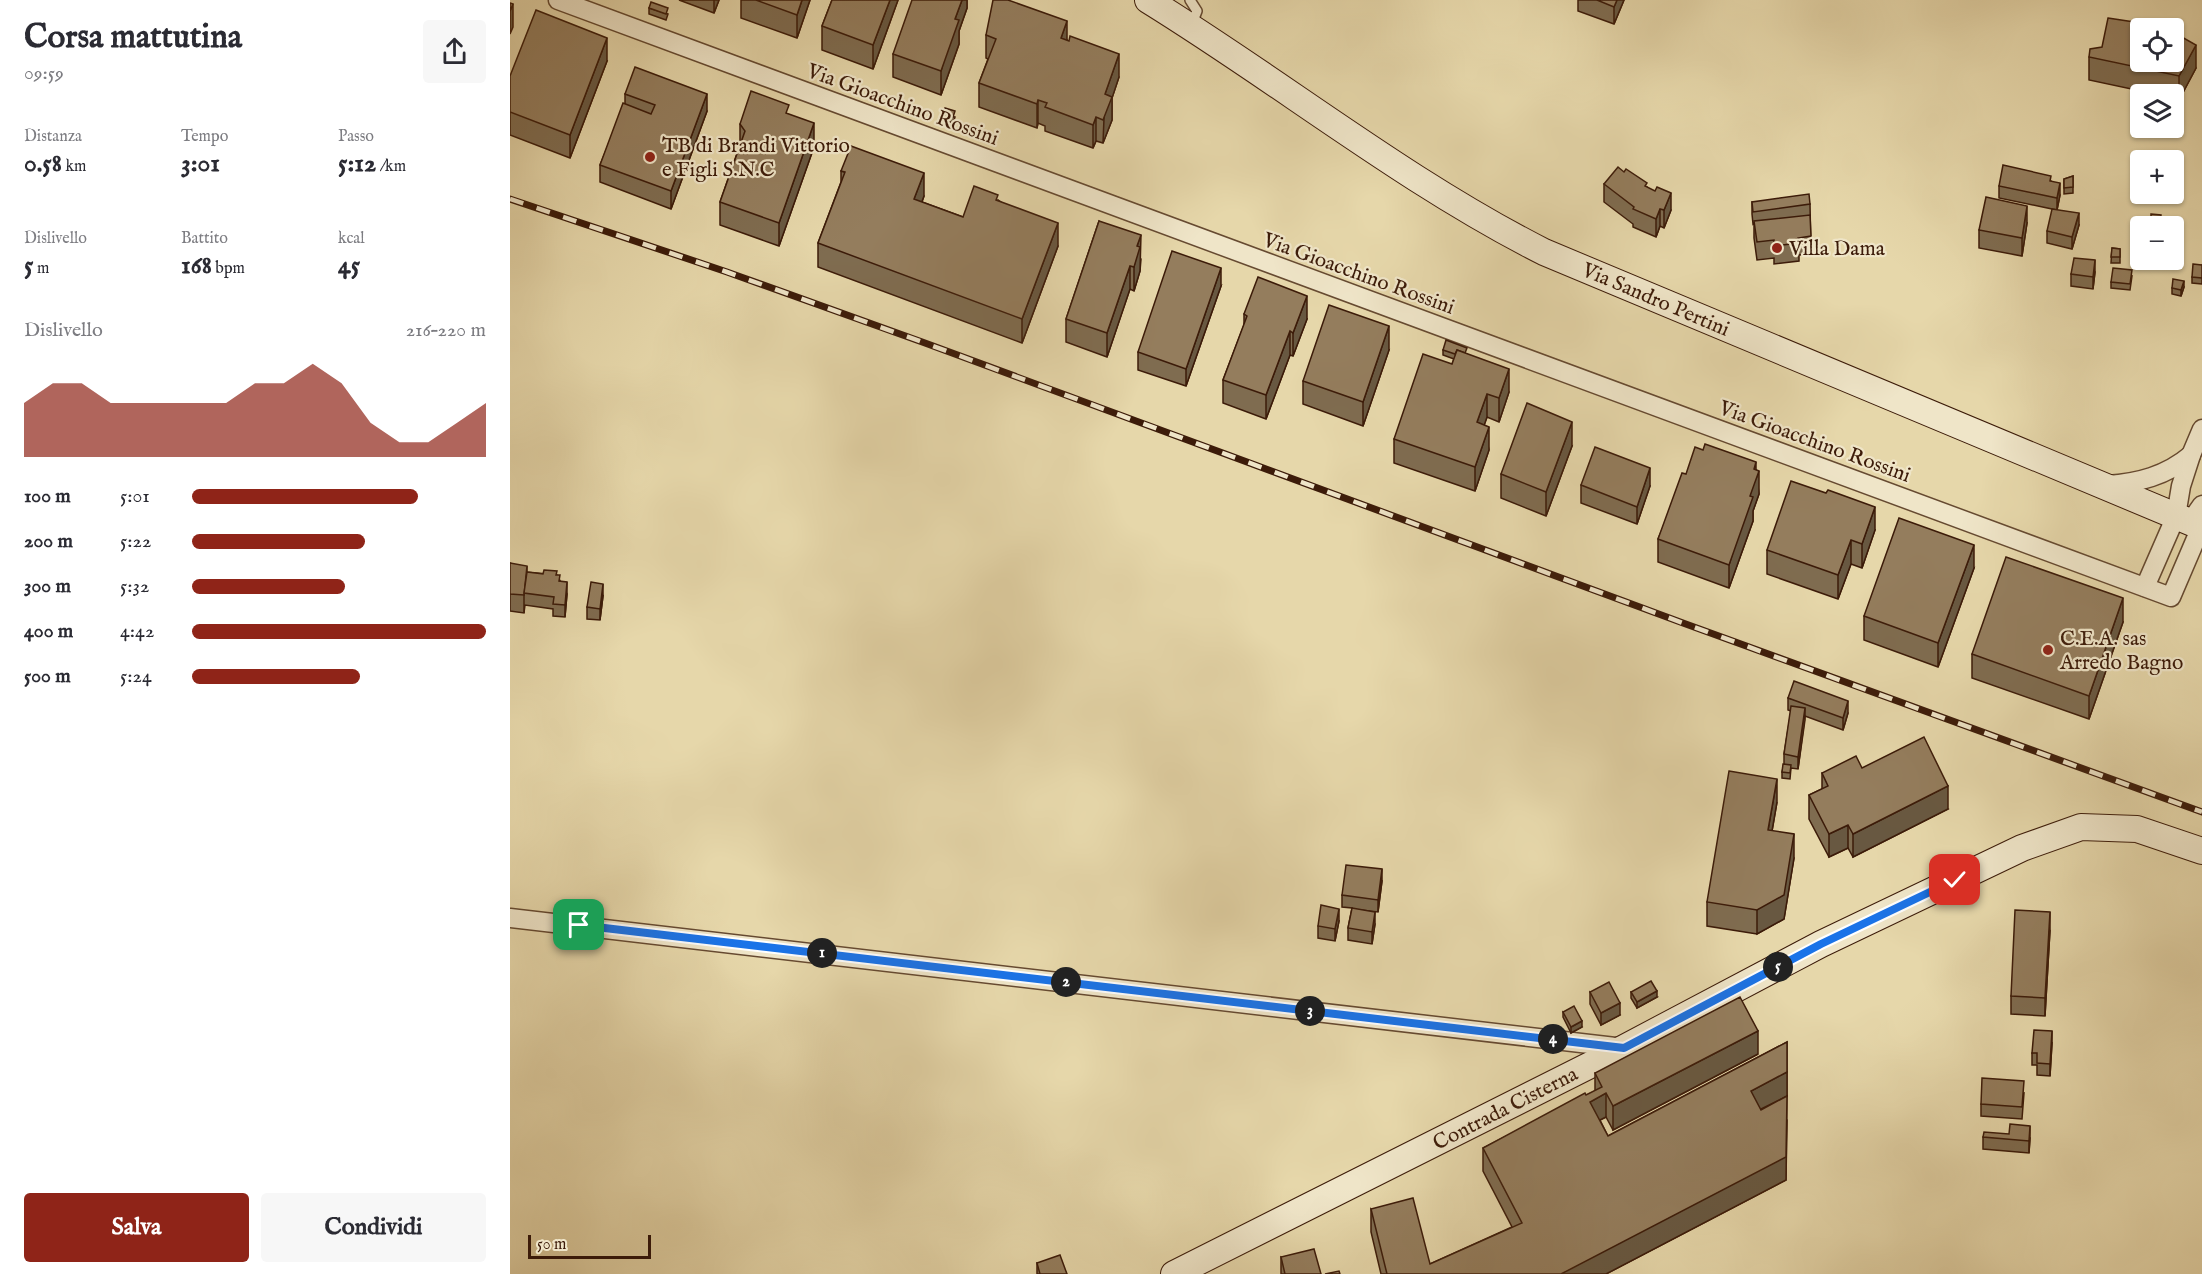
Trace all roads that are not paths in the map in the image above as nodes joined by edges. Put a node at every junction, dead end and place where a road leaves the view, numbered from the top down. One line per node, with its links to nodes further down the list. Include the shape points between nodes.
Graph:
1 (558, 0): 9 (street, Via Gioacchino Rossini)
2 (1148, 0): 4 (main road, Via Sandro Pertini)
3 (1190, 0): 4 (lane, via 1197,11)
4 (1191, 26): 7 (main road, Via Sandro Pertini, via 1488,224 1544,252)
5 (2202, 429): 6 (street)
6 (2191, 455): 7 (street, via 2155,477); 8 (street, via 2181,486)
7 (2103, 486): 8 (main road, Via Sandro Pertini)
8 (2194, 520): 9 (street); 9 (street, Via Gioacchino Rossini, via 2171,597)
9 (2145, 587)
10 (2202, 851): 12 (main road, Contrada Cisterna, via 2137,829 2081,827 2022,848 1821,944)
11 (510, 918): 12 (street)
12 (1624, 1048): 13 (main road, Contrada Cisterna)
13 (1174, 1274)

